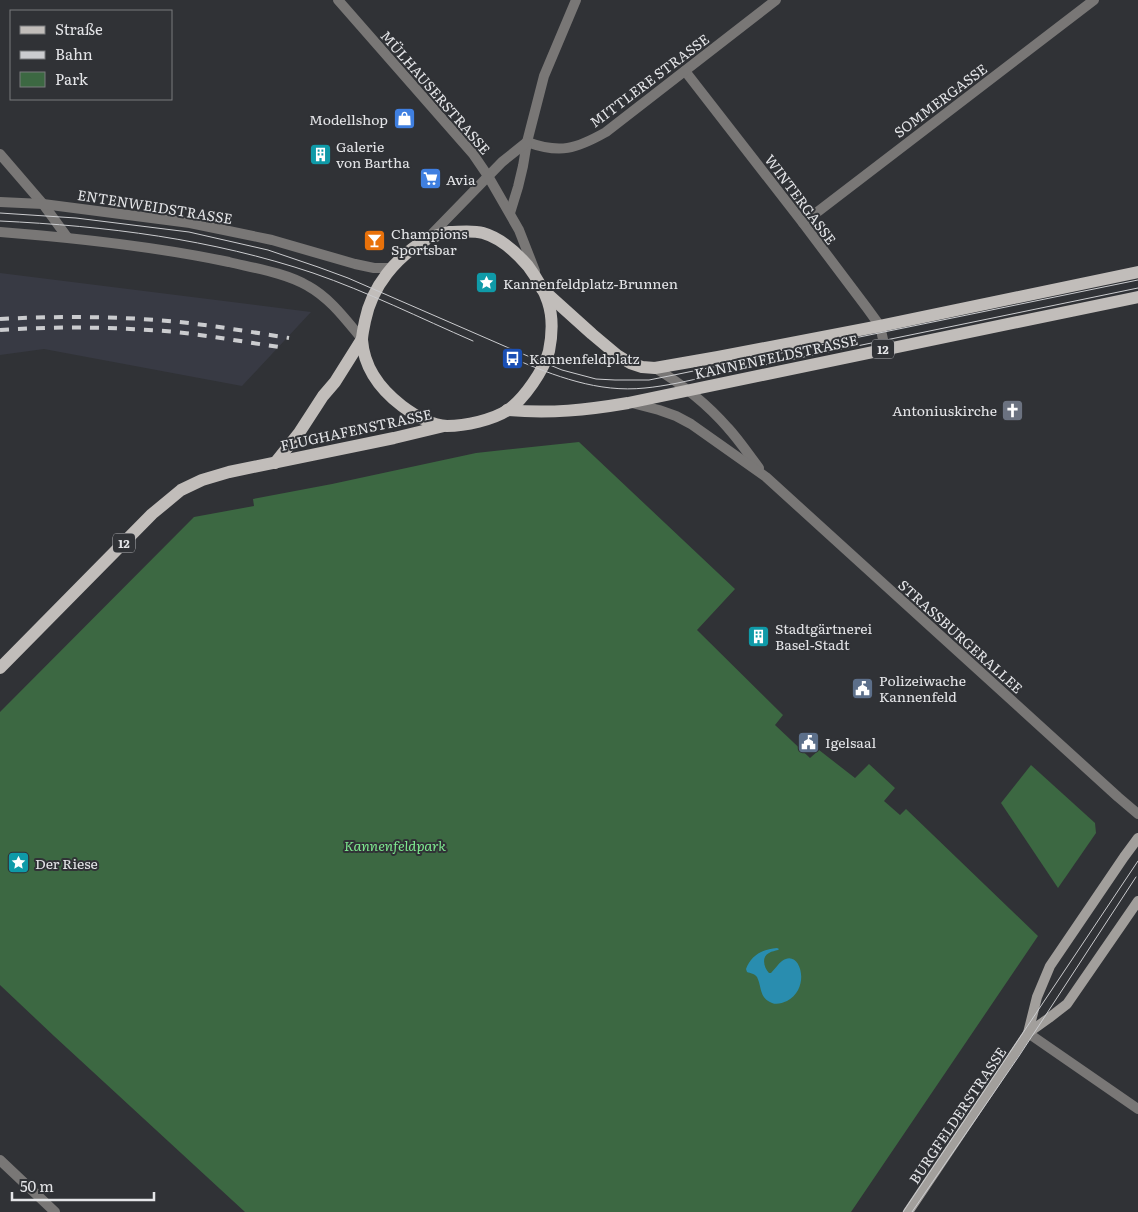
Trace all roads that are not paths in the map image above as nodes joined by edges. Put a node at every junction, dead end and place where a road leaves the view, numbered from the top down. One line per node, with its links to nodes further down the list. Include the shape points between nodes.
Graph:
1 (338, 0): 8 (street, MÜLHAUSERSTRASSE, via 473,154)
2 (576, 0): 6 (street, via 544,76)
3 (776, 0): 5 (street, MITTLERE STRASSE)
4 (1094, 0): 12 (street, SOMMERGASSE)
5 (685, 71): 6 (street, MITTLERE STRASSE, via 587,143 568,149 553,149); 12 (street, WINTERGASSE)
6 (527, 142): 8 (street); 11 (street, via 524,166)
7 (0, 154): 10 (street)
8 (488, 176): 11 (street, MÜLHAUSERSTRASSE); 15 (street)
9 (0, 202): 10 (street, ENTENWEIDSTRASSE)
10 (43, 204): 14 (street); 16 (street, ENTENWEIDSTRASSE, via 190,223 272,240 355,264)
11 (510, 213): 18 (street, MÜLHAUSERSTRASSE)
12 (803, 223): 20 (street, WINTERGASSE)
13 (0, 232): 14 (street)
14 (67, 237): 21 (street, via 189,254 291,279 320,294)
15 (428, 238): 16 (main road); 18 (main road, via 448,232 481,232 496,238 519,256)
16 (391, 268): 21 (main road, via 372,297)
17 (1138, 272): 20 (main road, KANNENFELDSTRASSE / 12)
18 (542, 288): 23 (main road, KANNENFELDSTRASSE / 12, via 617,355 630,363); 26 (main road, via 551,319 548,352 522,399)
19 (1138, 297): 22 (main road, KANNENFELDSTRASSE / 12)
20 (880, 326): 22 (street, WINTERGASSE); 23 (main road, KANNENFELDSTRASSE / 12)
21 (362, 339): 27 (main road, via 370,368 384,391 409,412); 28 (main road, FLUGHAFENSTRASSE, via 299,433)
22 (885, 348): 24 (main road, KANNENFELDSTRASSE / 12)
23 (655, 368): 24 (street, STRASSBURGERALLEE)
24 (688, 390): 25 (main road, KANNENFELDSTRASSE / 12); 29 (street, STRASSBURGERALLEE, via 729,429)
25 (628, 402): 26 (main road, KANNENFELDSTRASSE / 12, via 550,412); 29 (street, STRASSBURGERALLEE, via 659,410 691,424)
26 (507, 410): 27 (main road, via 488,419)
27 (444, 426): 28 (main road, FLUGHAFENSTRASSE / 12)
28 (275, 462): 30 (main road, FLUGHAFENSTRASSE / 12, via 202,480 181,490 152,514)
29 (766, 477): 31 (street, STRASSBURGERALLEE)
30 (0, 668)
31 (1138, 814)
32 (1138, 838): 34 (main road, BURGFELDERSTRASSE, via 1050,966 1037,997)
33 (1138, 901): 34 (main road, BURGFELDERSTRASSE, via 1067,1004)
34 (1028, 1033): 35 (street); 38 (main road, BURGFELDERSTRASSE)
35 (1138, 1108)
36 (0, 1160): 37 (street)
37 (55, 1212)
38 (908, 1212)

